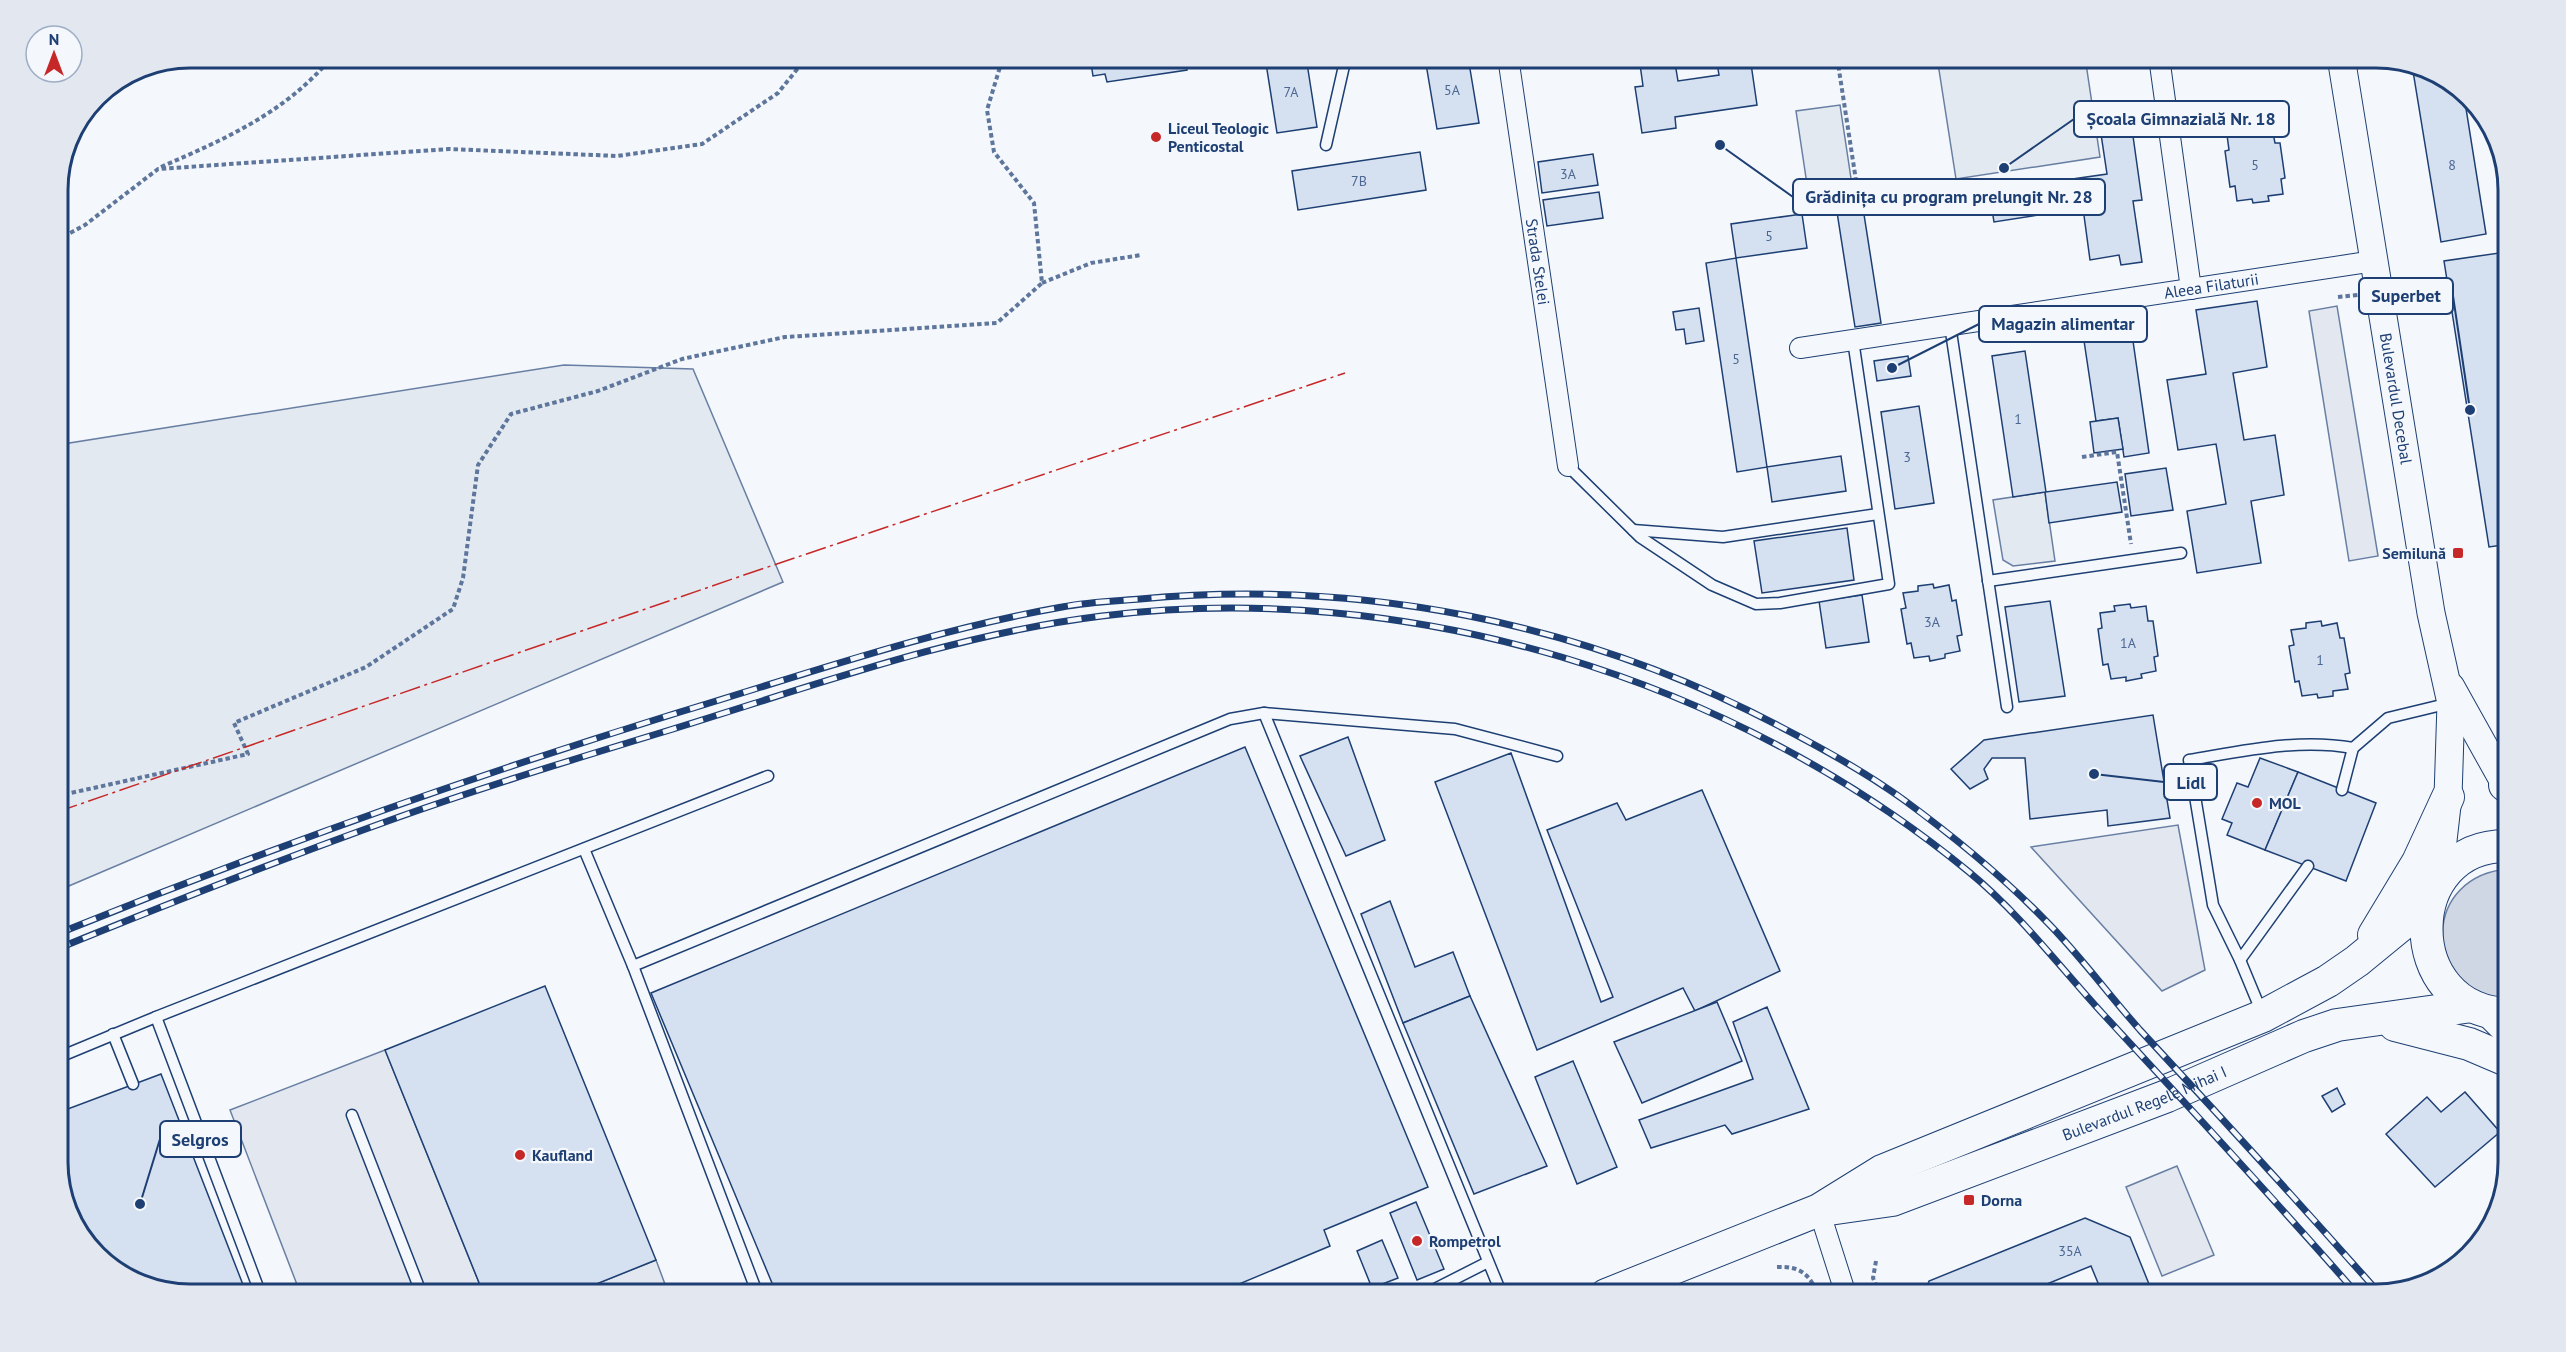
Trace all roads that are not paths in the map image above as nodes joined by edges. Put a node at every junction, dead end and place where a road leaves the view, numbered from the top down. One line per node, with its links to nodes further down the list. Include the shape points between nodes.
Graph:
1 (1344, 68): 5 (lane)
2 (1510, 68): 11 (street, Strada Stelei)
3 (2160, 68): 7 (street)
4 (2343, 68): 6 (main road, Bulevardul Decebal)
5 (1326, 145)
6 (2374, 261): 7 (street, Aleea Filaturii); 16 (main road, Bulevardul Decebal)
7 (2191, 289): 8 (street, Aleea Filaturii)
8 (1950, 326): 9 (street, Aleea Filaturii); 15 (lane)
9 (1853, 340): 10 (street, Aleea Filaturii); 12 (lane)
10 (1800, 348)
11 (1568, 466): 13 (lane)
12 (1878, 514): 13 (lane, via 1723,537); 13 (lane, via 1889,584 1780,603 1755,604 1712,585)
13 (1633, 530)
14 (2181, 553): 15 (lane)
15 (1988, 581): 18 (lane)
16 (2442, 671): 17 (main road, Bulevardul Decebal); 22 (main road, Bulevardul Decebal)
17 (2451, 703): 20 (lane, via 2388,718); 25 (main road, Bulevardul Decebal)
18 (2007, 707)
19 (1264, 713): 21 (lane, via 1455,729); 32 (lane, via 1230,718); 44 (lane)
20 (2353, 748): 24 (lane); 30 (lane, via 2327,743 2297,745 2189,760 2213,905)
21 (1557, 756)
22 (2498, 770)
23 (768, 776): 27 (lane)
24 (2342, 790)
25 (2448, 797): 29 (main road, Bulevardul Decebal); 31 (main road, via 2412,873)
26 (2498, 847): 29 (main road, Bulevardul Regele Mihai I, via 2474,853 2448,872)
27 (584, 849): 32 (lane); 35 (lane)
28 (2308, 866): 30 (lane)
29 (2434, 893): 31 (main road, Bulevardul Regele Mihai I); 33 (main road, via 2425,926 2430,958 2452,992)
30 (2240, 960): 34 (lane)
31 (2357, 961): 34 (main road, Bulevardul Regele Mihai I)
32 (633, 966): 47 (lane)
33 (2488, 1010): 36 (main road, Bulevardul Regele Mihai I); 37 (street)
34 (2263, 1016): 43 (main road, Bulevardul Regele Mihai I, via 1882,1171)
35 (156, 1017): 38 (lane); 45 (lane)
36 (2370, 1020): 40 (main road, via 2435,1034); 43 (main road, Bulevardul Regele Mihai I, via 2304,1036 2168,1096 1892,1200)
37 (2498, 1022)
38 (113, 1034): 39 (lane); 41 (lane)
39 (68, 1053)
40 (2498, 1056)
41 (133, 1084)
42 (352, 1115): 46 (lane)
43 (1819, 1210): 50 (main road, Bulevardul Regele Mihai I); 51 (street)
44 (1488, 1262): 48 (lane); 49 (lane)
45 (257, 1284)
46 (418, 1284)
47 (754, 1284)
48 (1445, 1284)
49 (1497, 1284)
50 (1634, 1284)
51 (1843, 1284)

